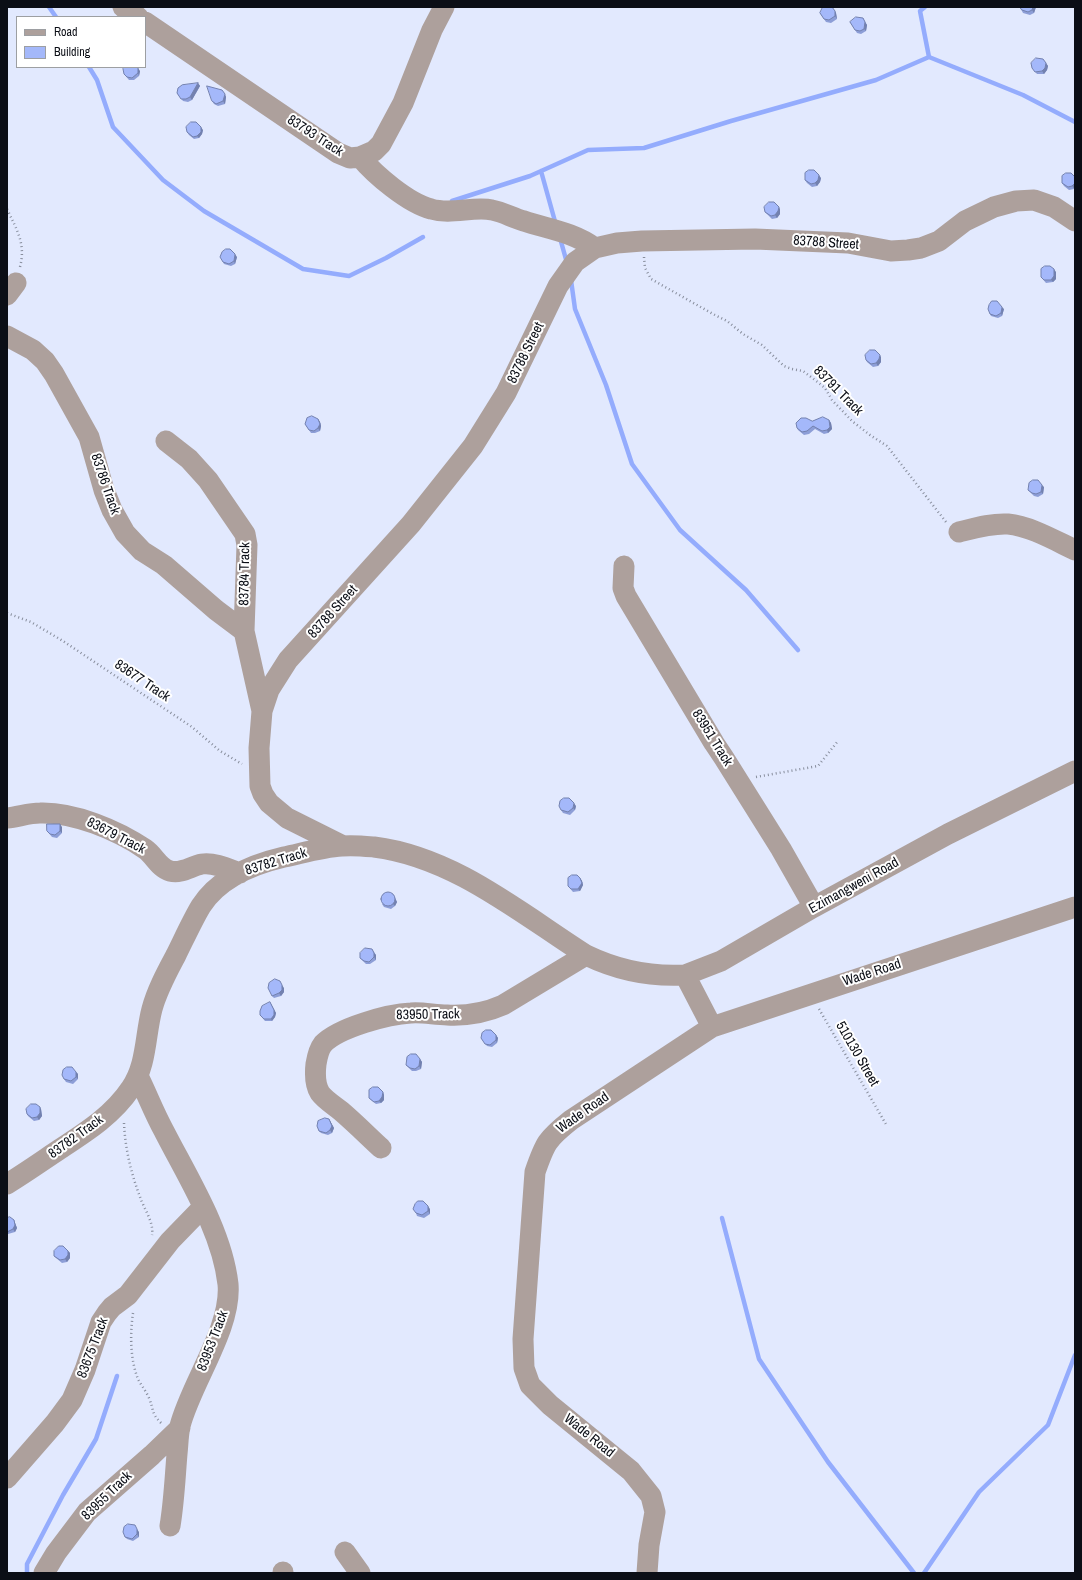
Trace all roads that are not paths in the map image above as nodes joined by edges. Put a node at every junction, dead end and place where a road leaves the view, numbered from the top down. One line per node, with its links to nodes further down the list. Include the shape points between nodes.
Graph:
1 (123, 7): 3 (street)
2 (444, 7): 5 (street, 83793 Track, via 432,30 403,103 381,144)
3 (136, 16)
4 (146, 23): 5 (street, 83793 Track, via 338,153 350,158)
5 (360, 158): 7 (street, via 377,175 411,200 431,209 453,212 492,210 575,236)
6 (1075, 221): 7 (street, 83788 Street, via 1054,207 1034,200 1016,201 994,207 965,221 939,240 921,248 908,250 891,251 848,243 755,238 642,241)
7 (595, 248): 14 (street, 83788 Street, via 575,262 558,286 506,393 473,446 400,536 288,660 269,690)
8 (7, 336): 13 (street, 83786 Track, via 33,350 45,361 57,379 89,436 107,497 125,533 142,551 164,565)
9 (166, 441): 13 (street, 83784 Track, via 189,459 208,480 245,534 248,545)
10 (959, 532): 11 (street, via 989,525 1008,524 1025,528)
11 (1075, 550)
12 (624, 566): 19 (street, 83951 Track, via 623,588 626,596)
13 (244, 631): 14 (street, 83784 Track)
14 (262, 711): 17 (street, 83788 Street, via 259,775 263,794 269,803 287,818)
15 (1075, 771): 19 (street, Ezimangweni Road, via 948,834)
16 (7, 818): 18 (street, 83679 Track, via 39,813 62,814 91,822 135,843 169,870 178,872 203,864 228,868)
17 (343, 846): 18 (street, 83782 Track, via 273,860); 21 (street, 83782 Track, via 385,849 437,864 482,887)
18 (240, 873): 24 (street, 83782 Track, via 226,881 202,905 160,985 152,1008)
19 (814, 907): 22 (street, Ezimangweni Road, via 721,962)
20 (1075, 907): 23 (street, Wade Road)
21 (586, 955): 22 (street, 83782 Track, via 602,963 649,975); 25 (street, 83950 Track, via 492,1010 467,1014 410,1013 390,1016 353,1027 322,1044 315,1071 316,1083 321,1094)
22 (685, 975): 23 (street)
23 (712, 1027): 34 (street, Wade Road, via 553,1135 543,1149 535,1172 523,1339 524,1368 530,1386 631,1471 651,1496 655,1512)
24 (138, 1076): 26 (street, 83782 Track, via 123,1098 98,1124); 27 (street, 83953 Track)
25 (381, 1148)
26 (7, 1184)
27 (203, 1207): 28 (street, 83953 Track, via 221,1249 228,1285 227,1304 212,1350 186,1406); 29 (street, 83675 Track, via 170,1241 128,1295 107,1313 101,1322 86,1370 72,1400)
28 (180, 1428): 30 (street, 83953 Track); 32 (street, 83955 Track, via 87,1512)
29 (7, 1478)
30 (170, 1526)
31 (345, 1552): 33 (street)
32 (44, 1573)
33 (360, 1573)
34 (647, 1573)

